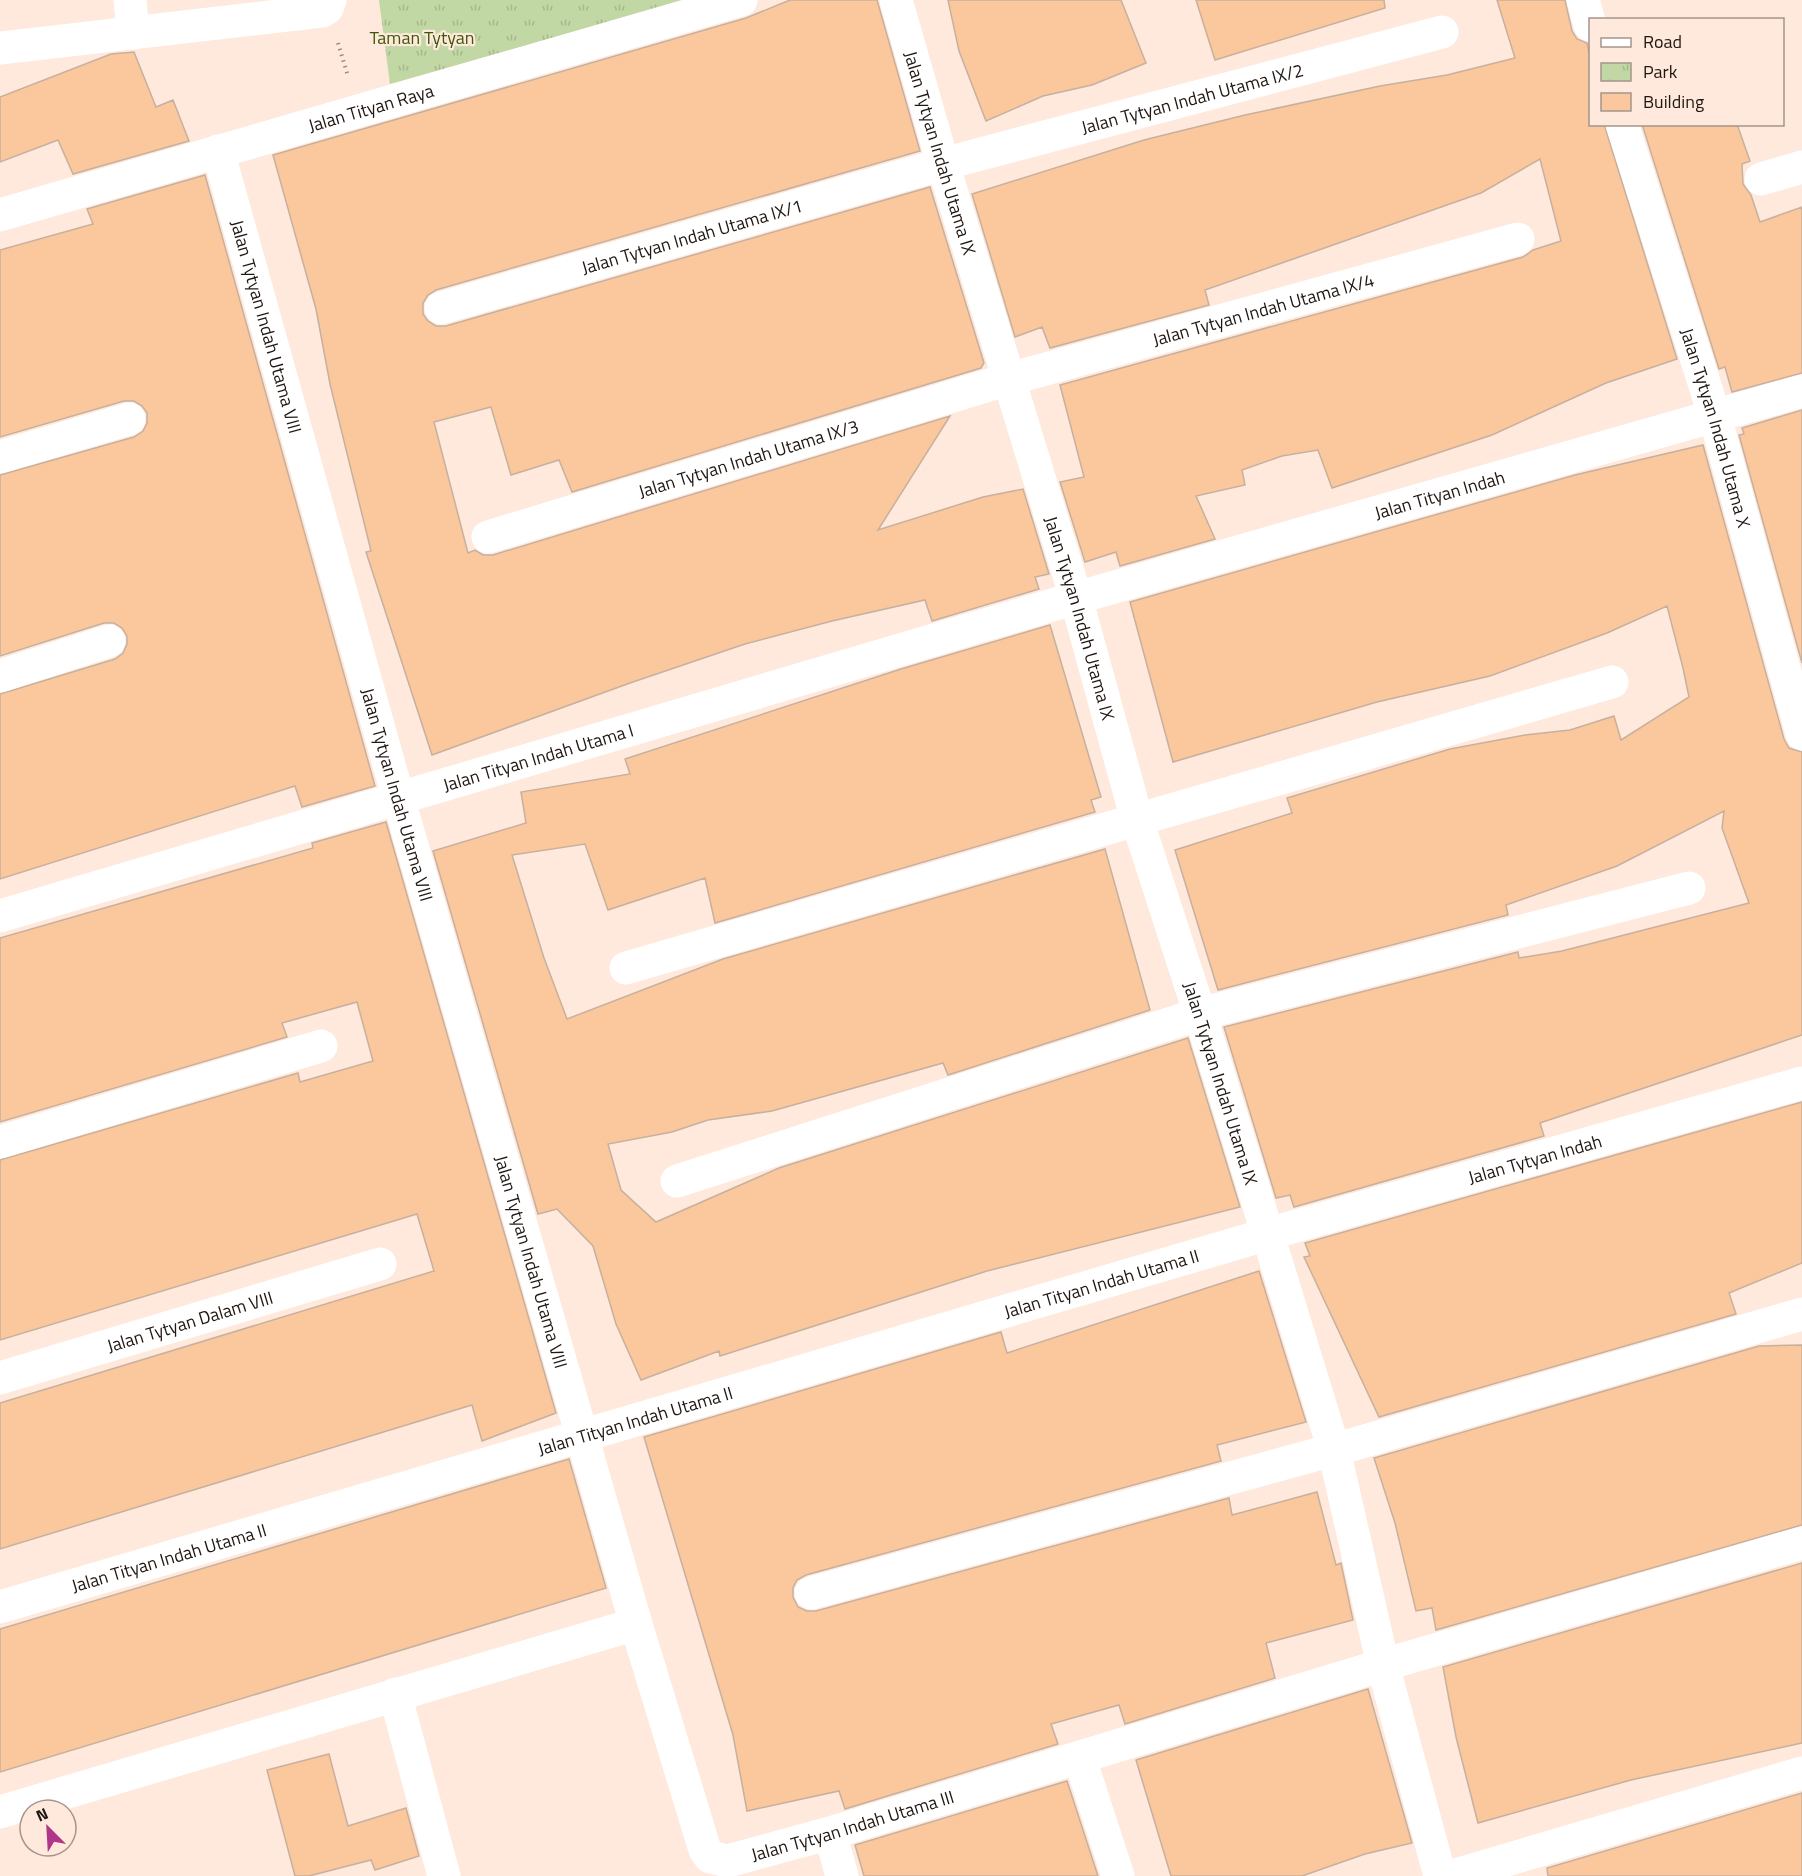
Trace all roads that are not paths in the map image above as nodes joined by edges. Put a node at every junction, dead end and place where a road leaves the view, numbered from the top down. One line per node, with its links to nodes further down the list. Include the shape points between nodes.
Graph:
1 (130, 0): 8 (street)
2 (741, 0): 11 (street, Jalan Tityan Raya)
3 (896, 0): 12 (street, Jalan Tytyan Indah Utama IX)
4 (1582, 0): 6 (street)
5 (328, 4): 8 (street, via 322,11)
6 (1589, 22)
7 (1442, 32): 12 (street, Jalan Tytyan Indah Utama IX/2)
8 (133, 33): 9 (street)
9 (0, 48)
10 (1623, 126): 20 (street, Jalan Tytyan Indah Utama X)
11 (218, 151): 15 (street, Jalan Tityan Raya); 29 (street, Jalan Tytyan Indah Utama VIII)
12 (943, 164): 17 (street, Jalan Tytyan Indah Utama IX/1); 18 (street, Jalan Tytyan Indah Utama IX)
13 (1802, 167): 14 (street)
14 (1761, 179)
15 (0, 215)
16 (1518, 239): 18 (street, Jalan Tytyan Indah Utama IX/4)
17 (441, 308)
18 (1009, 379): 23 (street, Jalan Tytyan Indah Utama IX/3); 24 (street, Jalan Tytyan Indah Utama IX)
19 (1802, 391): 20 (street, Jalan Tityan Indah)
20 (1715, 417): 24 (street, Jalan Tityan Indah); 28 (street, Jalan Tytyan Indah Utama X)
21 (129, 419): 22 (street)
22 (0, 457)
23 (488, 537)
24 (1076, 598): 29 (street, Jalan Tityan Indah Utama I); 30 (street, Jalan Tytyan Indah Utama IX)
25 (109, 641): 26 (street)
26 (0, 676)
27 (1612, 682): 30 (street)
28 (1802, 734)
29 (398, 797): 32 (street, Jalan Tityan Indah Utama I); 43 (street, Jalan Tytyan Indah Utama VIII)
30 (1137, 820): 33 (street); 34 (street, Jalan Tytyan Indah Utama IX)
31 (1689, 888): 34 (street)
32 (0, 916)
33 (626, 968)
34 (1200, 1014): 38 (street); 39 (street, Jalan Tytyan Indah Utama IX)
35 (321, 1046): 37 (street)
36 (1802, 1083): 39 (street, Jalan Tytyan Indah)
37 (0, 1142)
38 (677, 1181)
39 (1268, 1233): 43 (street, Jalan Tityan Indah Utama II); 44 (street, Jalan Tytyan Indah Utama IX)
40 (380, 1264): 42 (street, Jalan Tytyan Dalam VIII)
41 (1802, 1314): 44 (street)
42 (0, 1378)
43 (583, 1436): 47 (street, Jalan Tityan Indah Utama II); 48 (street, Jalan Tytyan Indah Utama III)
44 (1334, 1450): 46 (street); 49 (street, Jalan Tytyan Indah Utama IX)
45 (1802, 1543): 49 (street, Jalan Tytyan Indah Utama III)
46 (812, 1593)
47 (0, 1607)
48 (636, 1624): 50 (street); 54 (street, Jalan Tytyan Indah Utama III, via 710,1857 728,1862)
49 (1383, 1665): 51 (street, Jalan Tytyan Indah Utama III); 58 (street, Jalan Tytyan Indah Utama IX)
50 (395, 1694): 53 (street); 55 (street)
51 (1080, 1759): 54 (street, Jalan Tytyan Indah Utama III); 57 (street)
52 (1802, 1773): 59 (street)
53 (0, 1812)
54 (830, 1833): 56 (street)
55 (444, 1876)
56 (842, 1876)
57 (1118, 1876)
58 (1440, 1876)
59 (1452, 1876)

